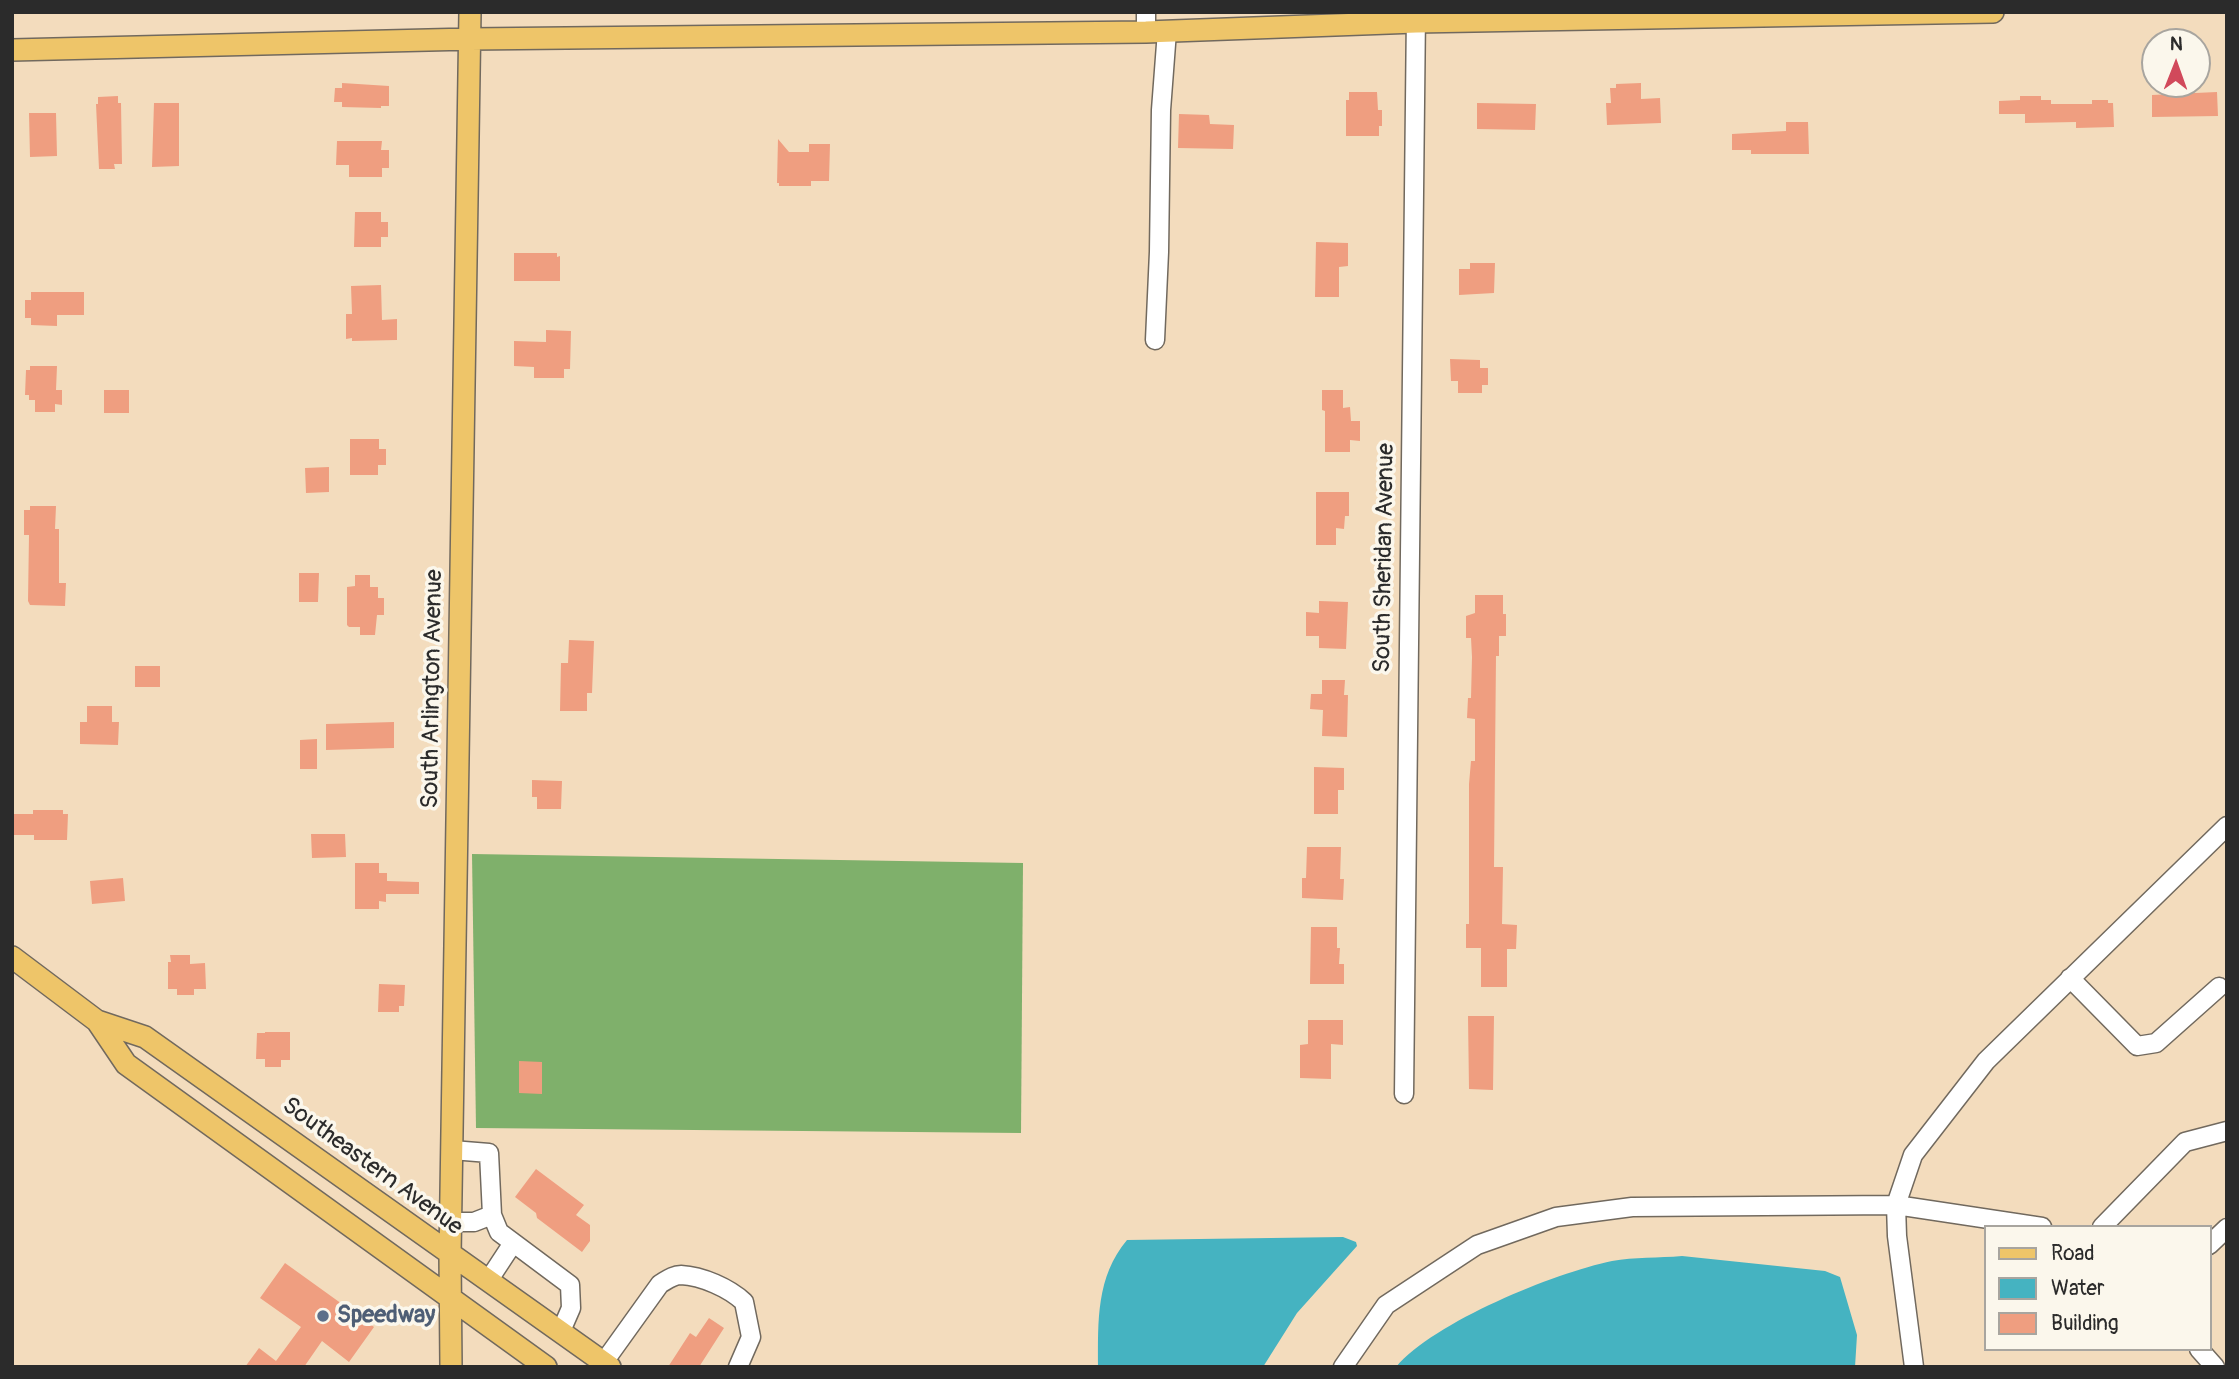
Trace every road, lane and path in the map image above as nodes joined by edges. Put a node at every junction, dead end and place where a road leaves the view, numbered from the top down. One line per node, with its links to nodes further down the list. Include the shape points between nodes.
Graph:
1 (470, 12): 8 (main road, South Arlington Avenue)
2 (1993, 12): 3 (main road)
3 (1765, 14): 4 (main road)
4 (1655, 15): 5 (main road)
5 (1416, 17): 7 (main road); 16 (street, South Sheridan Avenue)
6 (1146, 22): 7 (main road); 8 (main road)
7 (1167, 31): 10 (street)
8 (470, 39): 9 (main road); 18 (main road, South Arlington Avenue)
9 (12, 50)
10 (1155, 340)
11 (2227, 826): 13 (street)
12 (12, 957): 15 (main road, Southeastern Avenue)
13 (2070, 978): 14 (street, via 2137,1046 2156,1043); 19 (street, via 1986,1061 1913,1155)
14 (2219, 987)
15 (97, 1021): 27 (main road, Southeastern Avenue, via 145,1037); 29 (main road, Southeastern Avenue, via 126,1064)
16 (1405, 1094)
17 (2227, 1131): 23 (street, via 2185,1142)
18 (452, 1150): 20 (street, via 489,1153); 21 (main road, South Arlington Avenue)
19 (1896, 1205): 22 (street); 36 (street, via 1632,1207 1556,1217 1477,1245 1386,1305); 37 (street)
20 (492, 1214): 21 (street, via 474,1222); 25 (street, via 499,1232)
21 (450, 1222): 27 (main road, South Arlington Avenue)
22 (2029, 1225)
23 (2104, 1225)
24 (2227, 1227): 26 (street)
25 (513, 1243): 28 (street); 30 (street, via 570,1285 571,1308)
26 (2211, 1243)
27 (450, 1255): 28 (main road, Southeastern Avenue); 29 (main road, South Arlington Avenue)
28 (488, 1281): 30 (main road, Southeastern Avenue)
29 (452, 1298): 33 (main road, South Arlington Avenue); 34 (main road, Southeastern Avenue)
30 (561, 1331): 32 (main road, Southeastern Avenue)
31 (2201, 1351): 38 (street)
32 (607, 1364): 35 (street, via 660,1284 681,1275 712,1283 744,1302 751,1337)
33 (451, 1367)
34 (546, 1367)
35 (738, 1367)
36 (1343, 1367)
37 (1914, 1367)
38 (2215, 1367)

